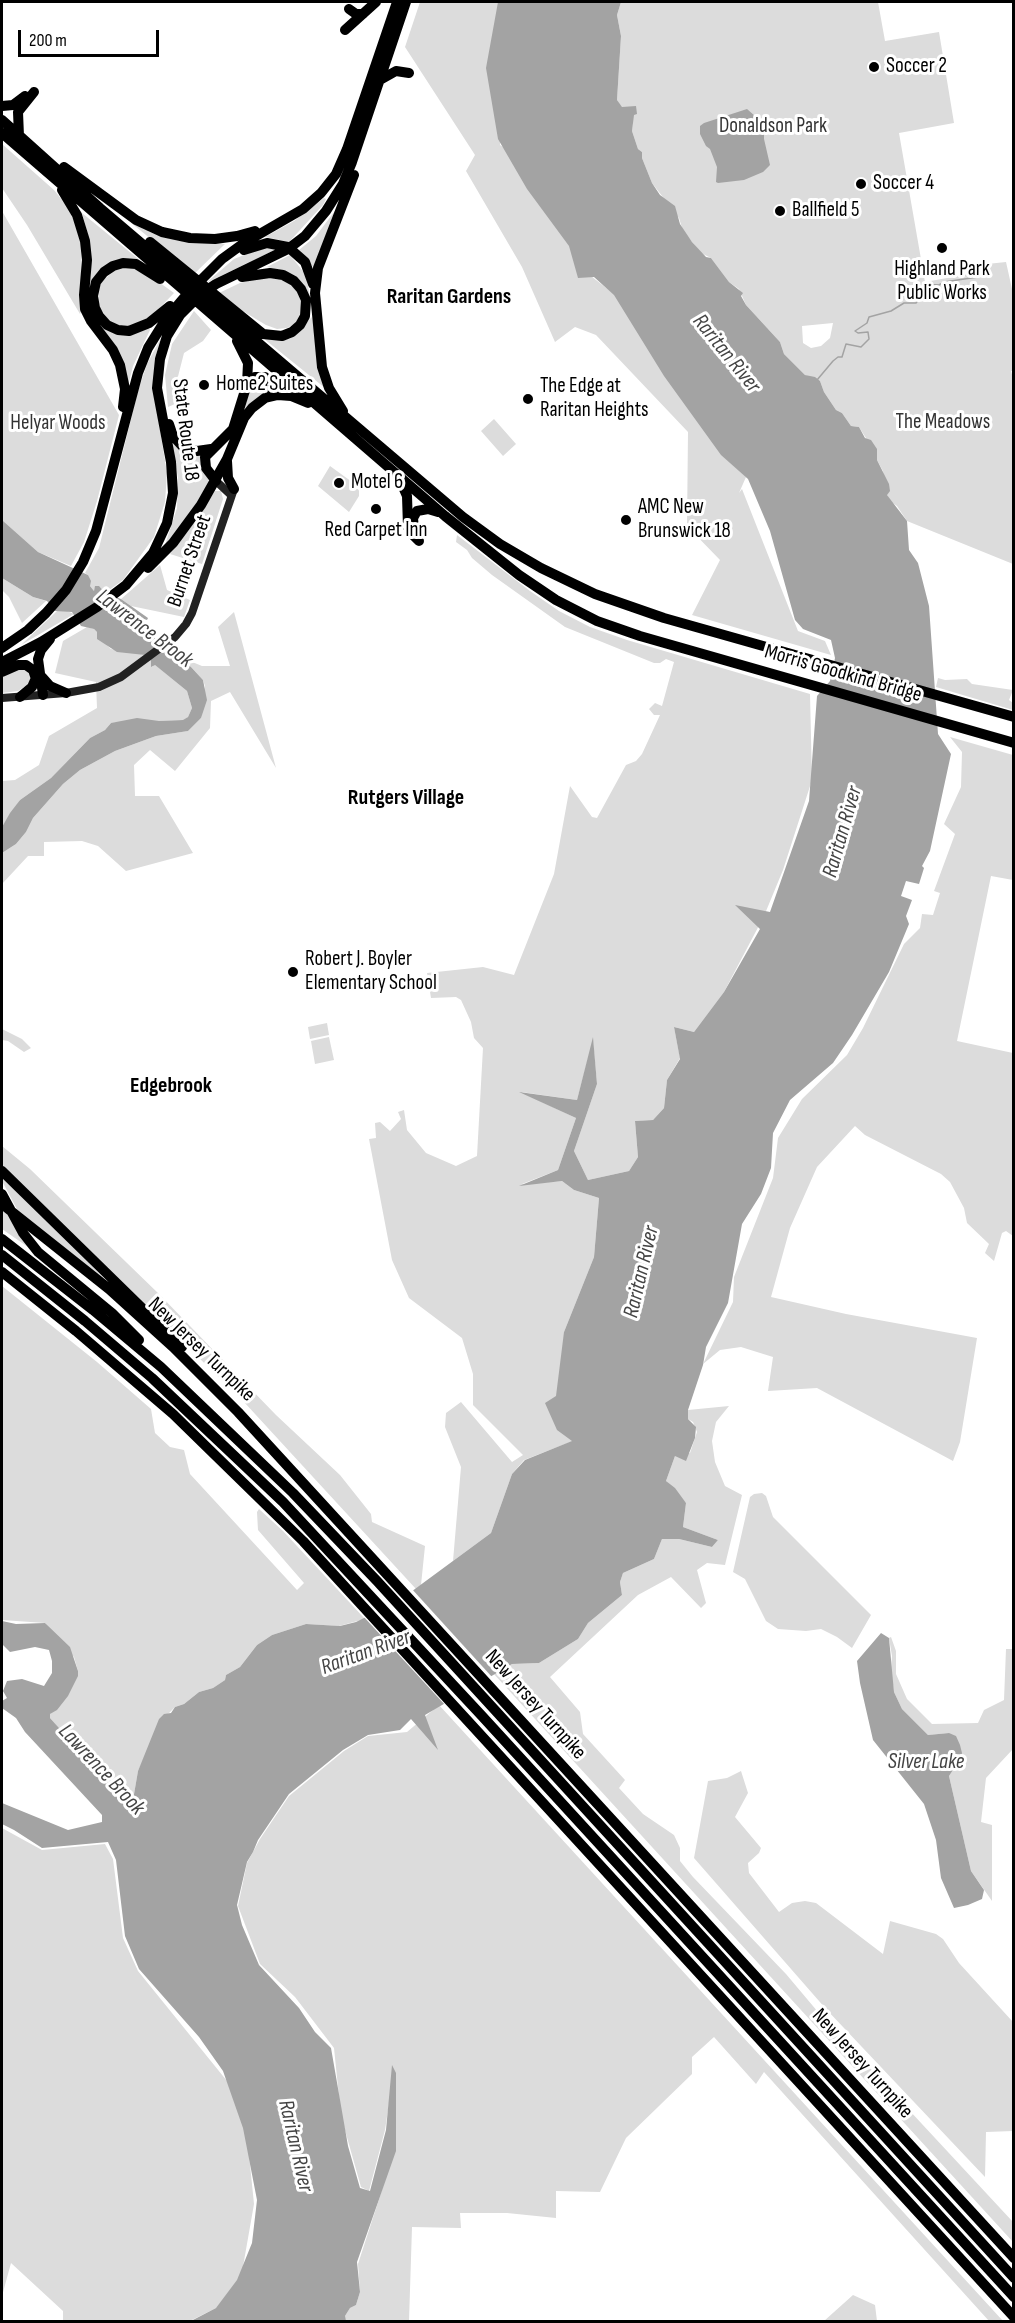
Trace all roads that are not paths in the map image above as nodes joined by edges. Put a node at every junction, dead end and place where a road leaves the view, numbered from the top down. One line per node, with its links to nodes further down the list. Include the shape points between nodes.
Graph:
1 (376, 2): 5 (highway)
2 (397, 2): 16 (highway, State Route 18, via 340,166 321,193)
3 (406, 2): 8 (highway, State Route 18)
4 (349, 9): 5 (highway, via 354,14)
5 (363, 14): 6 (highway)
6 (345, 30)
7 (409, 73): 8 (highway, via 396,71)
8 (380, 80): 13 (highway, State Route 18)
9 (2, 106): 12 (highway, via 13,105 34,92 18,112)
10 (2, 120): 12 (highway)
11 (2, 133): 14 (highway)
12 (22, 138): 15 (highway); 16 (highway, via 136,220 167,234 203,239 232,237)
13 (360, 140): 18 (highway, State Route 18, via 350,170 315,225 275,256); 19 (highway, via 360,156 318,268)
14 (55, 180): 20 (highway); 28 (highway, via 75,210 84,234 86,309 122,371 125,389)
15 (76, 186): 18 (highway, via 263,334 289,334 305,316 303,293 297,283 283,275 257,273); 27 (highway)
16 (296, 214): 17 (highway, State Route 18, via 237,248)
17 (200, 280): 19 (highway, via 244,250 270,243 288,248 302,259); 21 (highway, State Route 18)
18 (221, 282): 21 (highway, State Route 18)
19 (315, 293): 27 (highway, via 324,374 334,398)
20 (199, 304): 21 (highway, via 145,268 130,263 104,272 96,282 93,296 101,320 125,331 145,326 168,307); 22 (highway, Morris Goodkind Bridge)
21 (182, 305): 23 (highway, State Route 18, via 165,342); 28 (highway, State Route 18, via 156,334 144,356)
22 (231, 331): 24 (highway, via 246,358); 26 (highway, Morris Goodkind Bridge)
23 (157, 376): 29 (highway, via 175,439 190,450); 35 (highway, State Route 18, via 173,476 172,499 159,542)
24 (248, 384): 25 (highway, via 255,377 265,377 272,386); 29 (highway, via 235,425)
25 (269, 397): 26 (highway, via 288,395); 30 (highway, via 248,411)
26 (317, 406): 31 (highway, Morris Goodkind Bridge)
27 (352, 423): 44 (highway, via 500,544 577,586 664,618)
28 (121, 437): 37 (highway, State Route 18, via 90,548 66,590 41,618)
29 (211, 449): 32 (highway, via 204,461)
30 (227, 459): 32 (highway); 33 (highway)
31 (397, 475): 34 (highway, Morris Goodkind Bridge); 34 (highway, via 407,496 407,520 414,537 419,541 413,522 417,511 428,508)
32 (216, 481): 33 (street); 35 (highway, via 196,513 153,565)
33 (232, 492): 40 (street, Burnet Street, via 186,624 166,644 110,682)
34 (445, 516): 45 (highway, Morris Goodkind Bridge, via 519,575 597,621 661,643)
35 (126, 585): 36 (highway, State Route 18)
36 (56, 633): 38 (highway, State Route 18); 39 (highway, via 39,655)
37 (2, 648)
38 (2, 664): 39 (highway, via 24,664)
39 (39, 677): 40 (highway); 41 (highway); 42 (highway)
40 (66, 693): 41 (street, Burnet Street)
41 (41, 695): 42 (street, Burnet Street)
42 (20, 697): 43 (street, Burnet Street)
43 (2, 698)
44 (1014, 717)
45 (1014, 743)
46 (2, 1171): 53 (highway, via 163,1327)
47 (2, 1194): 52 (highway, via 30,1243 118,1319)
48 (2, 1204): 53 (highway, New Jersey Turnpike, via 140,1317)
49 (2, 1239): 52 (highway, New Jersey Turnpike, via 127,1338)
50 (2, 1255): 56 (highway, via 190,1412 283,1502)
51 (2, 1272): 57 (highway, via 181,1421 274,1511)
52 (191, 1395): 55 (highway, New Jersey Turnpike, via 293,1492 376,1581)
53 (273, 1448): 54 (highway, New Jersey Turnpike)
54 (1014, 2258)
55 (1014, 2278)
56 (1014, 2297)
57 (1014, 2317)

